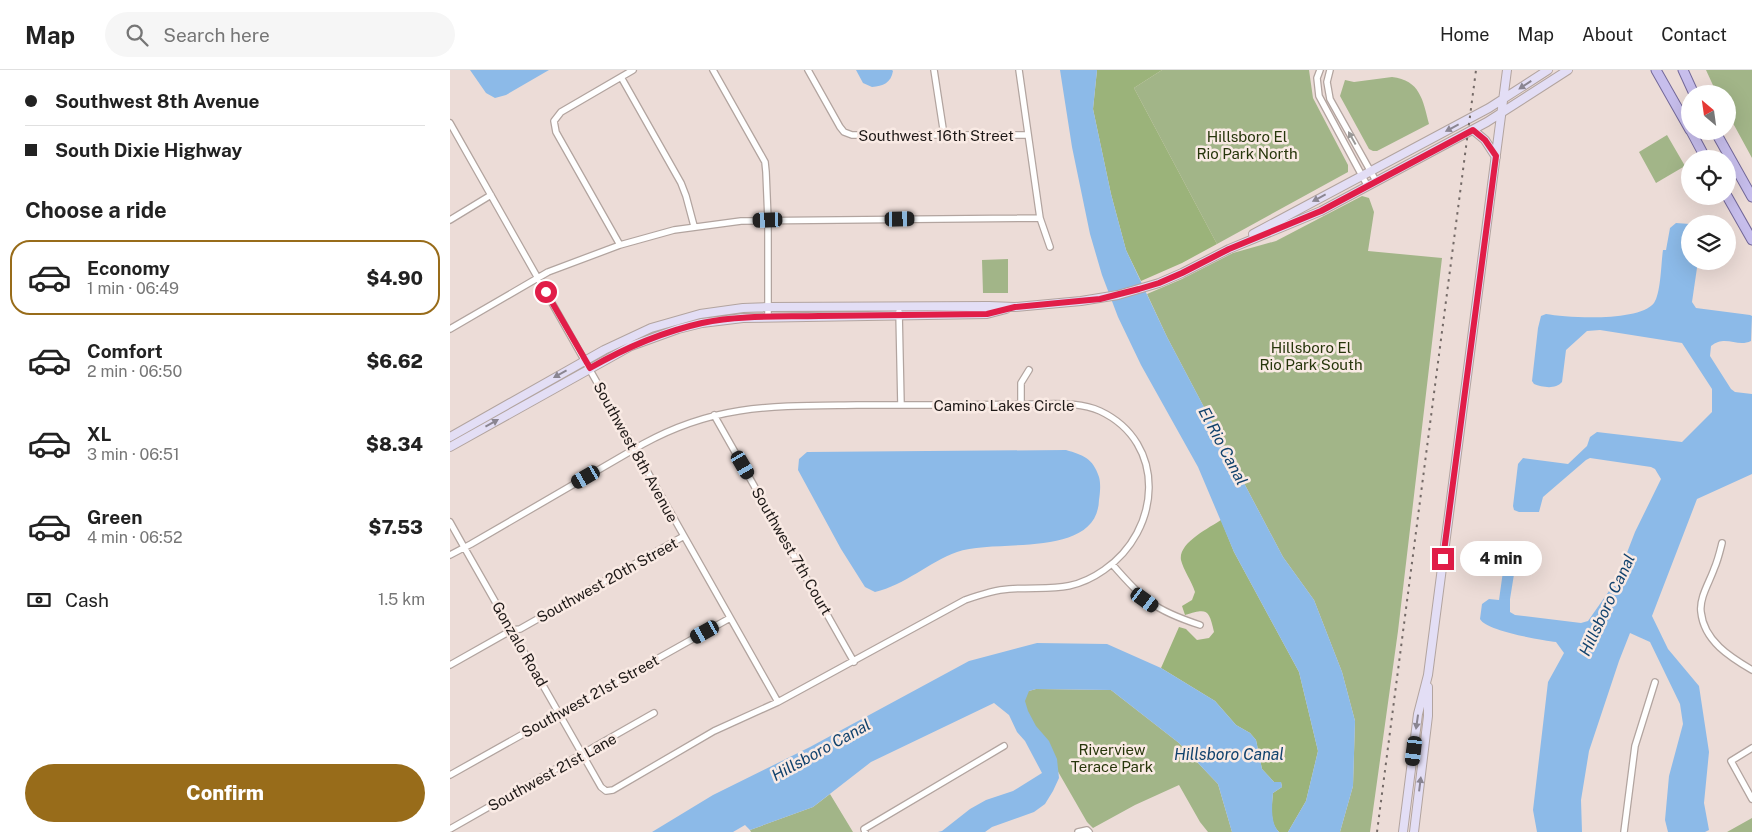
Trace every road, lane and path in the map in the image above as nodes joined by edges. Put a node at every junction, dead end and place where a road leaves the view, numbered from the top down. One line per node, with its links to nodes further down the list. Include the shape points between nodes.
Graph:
1 (633, 70): 13 (street)
2 (713, 70): 34 (street, via 765,162)
3 (808, 70): 20 (street, Southwest 16th Street, via 844,132 852,135)
4 (934, 70): 20 (street)
5 (1019, 70): 21 (street)
6 (1507, 70): 15 (main road)
7 (1548, 70): 15 (main road, one-way to 15)
8 (1568, 70): 16 (main road)
9 (1656, 70): 17 (main road)
10 (1683, 70): 14 (main road)
11 (1319, 71): 12 (street); 25 (street, via 1319,96)
12 (1329, 73): 24 (street, one-way to 12, via 1330,99 1327,88)
13 (621, 77): 35 (street, via 681,183); 38 (street, via 560,112 554,121 556,132)
14 (1690, 85)
15 (1503, 100): 16 (main road); 24 (main road, one-way to 24)
16 (1501, 114): 19 (main road); 23 (main road)
17 (1681, 115)
18 (450, 123): 28 (street, Southwest 8th Avenue)
19 (1473, 130): 23 (main road); 26 (main road)
20 (944, 135): 21 (street, Southwest 16th Street)
21 (1028, 135): 31 (street)
22 (1720, 140): 29 (main road)
23 (1496, 156): 69 (main road)
24 (1370, 172): 25 (main road); 26 (street)
25 (1362, 176): 27 (street); 40 (main road, one-way to 40)
26 (1376, 181): 27 (main road)
27 (1368, 185): 40 (main road, via 1321,211)
28 (491, 195): 33 (street); 41 (street, Southwest 8th Avenue)
29 (1752, 197)
30 (1732, 205): 32 (main road)
31 (1040, 218): 34 (street); 39 (street)
32 (1740, 219): 36 (main road); 37 (main road)
33 (450, 220)
34 (768, 220): 35 (street); 43 (street)
35 (694, 226): 38 (street)
36 (1752, 228)
37 (1752, 240)
38 (620, 245): 41 (street)
39 (1050, 247)
40 (1229, 249): 44 (main road, via 1182,273 1139,289 1100,299)
41 (537, 277): 47 (street); 48 (street, Southwest 8th Avenue)
42 (899, 306): 43 (main road); 44 (main road); 45 (street)
43 (768, 307): 46 (street); 48 (main road, via 717,311 675,320 627,338)
44 (1015, 307): 45 (main road, via 987,314)
45 (899, 315): 46 (main road); 52 (street)
46 (768, 316): 49 (main road, via 718,320 678,329 631,346)
47 (450, 329)
48 (585, 360): 49 (street, Southwest 8th Avenue); 54 (main road, one-way to 54)
49 (590, 368): 55 (main road, one-way to 49); 56 (street, Southwest 8th Avenue)
50 (1029, 370): 51 (street, via 1021,383)
51 (1021, 404): 52 (street, Camino Lakes Circle); 62 (street, Camino Lakes Circle, via 1070,404 1093,409 1122,426 1139,448 1148,474 1147,510 1134,540)
52 (901, 405): 53 (street, Camino Lakes Circle, via 778,406)
53 (714, 415): 56 (street, Camino Lakes Circle, via 669,430); 66 (street, Southwest 7th Court)
54 (450, 437)
55 (450, 447)
56 (634, 449): 58 (street, Southwest 8th Avenue); 60 (street, Camino Lakes Circle)
57 (450, 522): 60 (street, Gonzalo Road)
58 (684, 536): 63 (street, Southwest 8th Avenue); 65 (street, Southwest 20th Street, via 520,629)
59 (1722, 543): 68 (street, via 1700,612 1716,645)
60 (464, 547): 61 (street, Camino Lakes Circle); 65 (street, Gonzalo Road)
61 (450, 555)
62 (1112, 564): 64 (street, via 1155,607); 66 (street, Camino Lakes Circle, via 1092,577 1068,586 1043,590 1008,589 965,600)
63 (730, 618): 71 (street, Southwest 8th Avenue); 72 (street, Southwest 21st Street)
64 (1200, 625)
65 (512, 630): 67 (street, Southwest 20th Street); 72 (street, Gonzalo Road)
66 (854, 662): 71 (street, Camino Lakes Circle)
67 (450, 665)
68 (1752, 670)
69 (1428, 675): 84 (main road, one-way to 84, via 1418,714); 85 (main road, one-way to 69, via 1428,716)
70 (1655, 682): 86 (street, via 1635,746)
71 (778, 702): 78 (street, Camino Lakes Circle, via 714,731 613,790)
72 (559, 713): 76 (street, Gonzalo Road); 77 (street, Southwest 21st Street)
73 (654, 713): 76 (street, Southwest 21st Lane)
74 (1004, 746): 81 (street)
75 (1752, 748): 79 (street, via 1731,761)
76 (583, 755): 78 (street, Gonzalo Road, via 601,787); 80 (street, Southwest 21st Lane)
77 (450, 775)
78 (606, 790)
79 (1752, 799)
80 (450, 829)
81 (864, 831)
82 (1088, 831): 83 (street)
83 (1078, 832)
84 (1403, 832)
85 (1414, 832)
86 (1624, 832)

